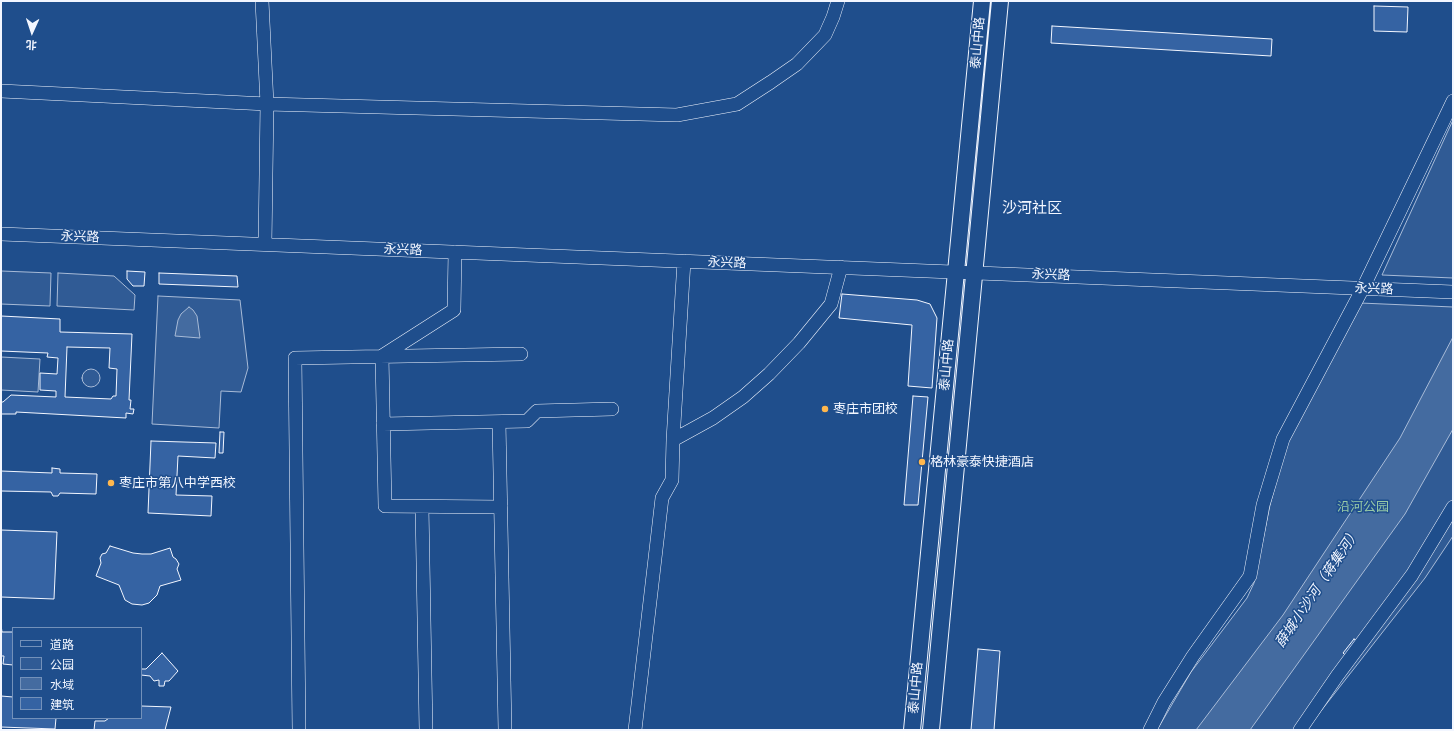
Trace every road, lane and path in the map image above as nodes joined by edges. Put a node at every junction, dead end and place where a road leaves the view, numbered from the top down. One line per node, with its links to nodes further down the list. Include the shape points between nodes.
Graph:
1 (262, 1): 7 (street)
2 (838, 1): 7 (street, via 825,35 797,64 737,104 677,115)
3 (982, 1): 13 (main road, 泰山中路)
4 (1000, 1): 14 (main road, 泰山中路)
5 (1, 92): 7 (street)
6 (1453, 101): 15 (street)
7 (267, 104): 9 (street)
8 (1, 234): 9 (street, 永兴路)
9 (265, 244): 10 (street, 永兴路)
10 (455, 252): 11 (street, 永兴路); 18 (street, via 454,310)
11 (684, 261): 12 (street, 永兴路); 22 (street)
12 (841, 267): 13 (street, 永兴路); 22 (street, via 831,304 769,374 743,397 713,418)
13 (956, 272): 14 (street, 永兴路); 30 (main road, 泰山中路)
14 (975, 272): 15 (street, 永兴路); 31 (main road, 泰山中路)
15 (1363, 288): 16 (street, 永兴路); 32 (street, via 1283,439 1263,505 1250,576 1193,656)
16 (1453, 292)
17 (521, 354): 18 (street)
18 (382, 356): 21 (street); 26 (street, via 295,358)
19 (612, 409): 20 (street, via 537,411 527,421)
20 (500, 422): 21 (street); 24 (street)
21 (383, 424): 23 (street, via 385,506)
22 (673, 440): 29 (street, via 672,480 662,498)
23 (422, 507): 24 (street); 27 (street)
24 (501, 507): 28 (street)
25 (1453, 507): 33 (street, via 1412,575)
26 (300, 730)
27 (426, 730)
28 (505, 730)
29 (635, 730)
30 (912, 730)
31 (931, 730)
32 (1150, 730)
33 (1300, 730)

